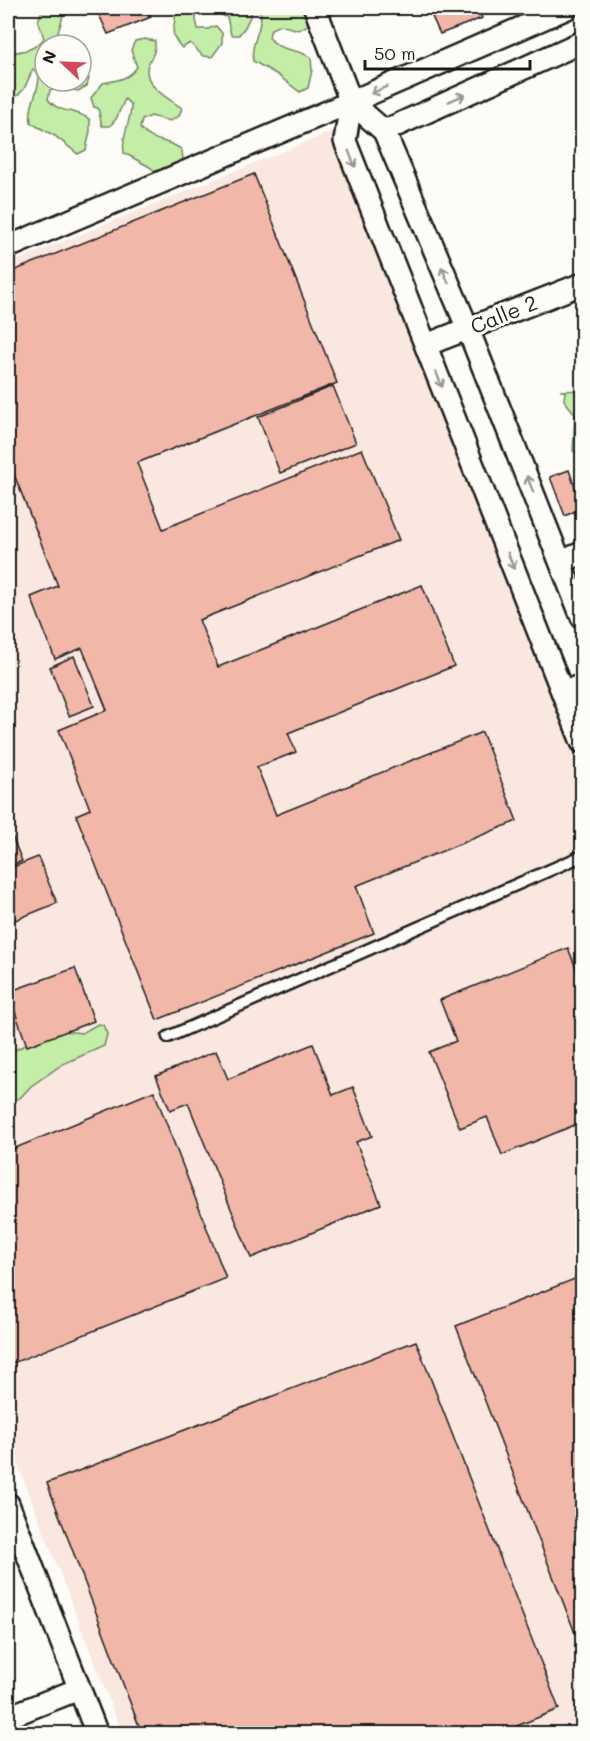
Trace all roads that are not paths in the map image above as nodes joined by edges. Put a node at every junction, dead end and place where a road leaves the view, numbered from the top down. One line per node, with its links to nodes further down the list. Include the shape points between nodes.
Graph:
1 (315, 8): 4 (street)
2 (567, 8): 4 (street, one-way to 4)
3 (582, 42): 5 (street, one-way to 3)
4 (351, 102): 5 (street); 6 (street); 9 (street, one-way to 9, via 345,141)
5 (384, 130): 8 (street, one-way to 5)
6 (8, 247)
7 (582, 284): 8 (street, Calle 2)
8 (468, 329): 9 (street, Calle 2); 11 (street, one-way to 8)
9 (426, 345): 13 (street, one-way to 13)
10 (582, 553): 11 (street)
11 (561, 562): 12 (street)
12 (582, 616)
13 (573, 689): 14 (street)
14 (582, 742)
15 (582, 856): 16 (lane)
16 (168, 1037)
17 (8, 1504): 18 (street)
18 (79, 1689): 19 (street); 20 (street)
19 (8, 1717)
20 (97, 1734)

